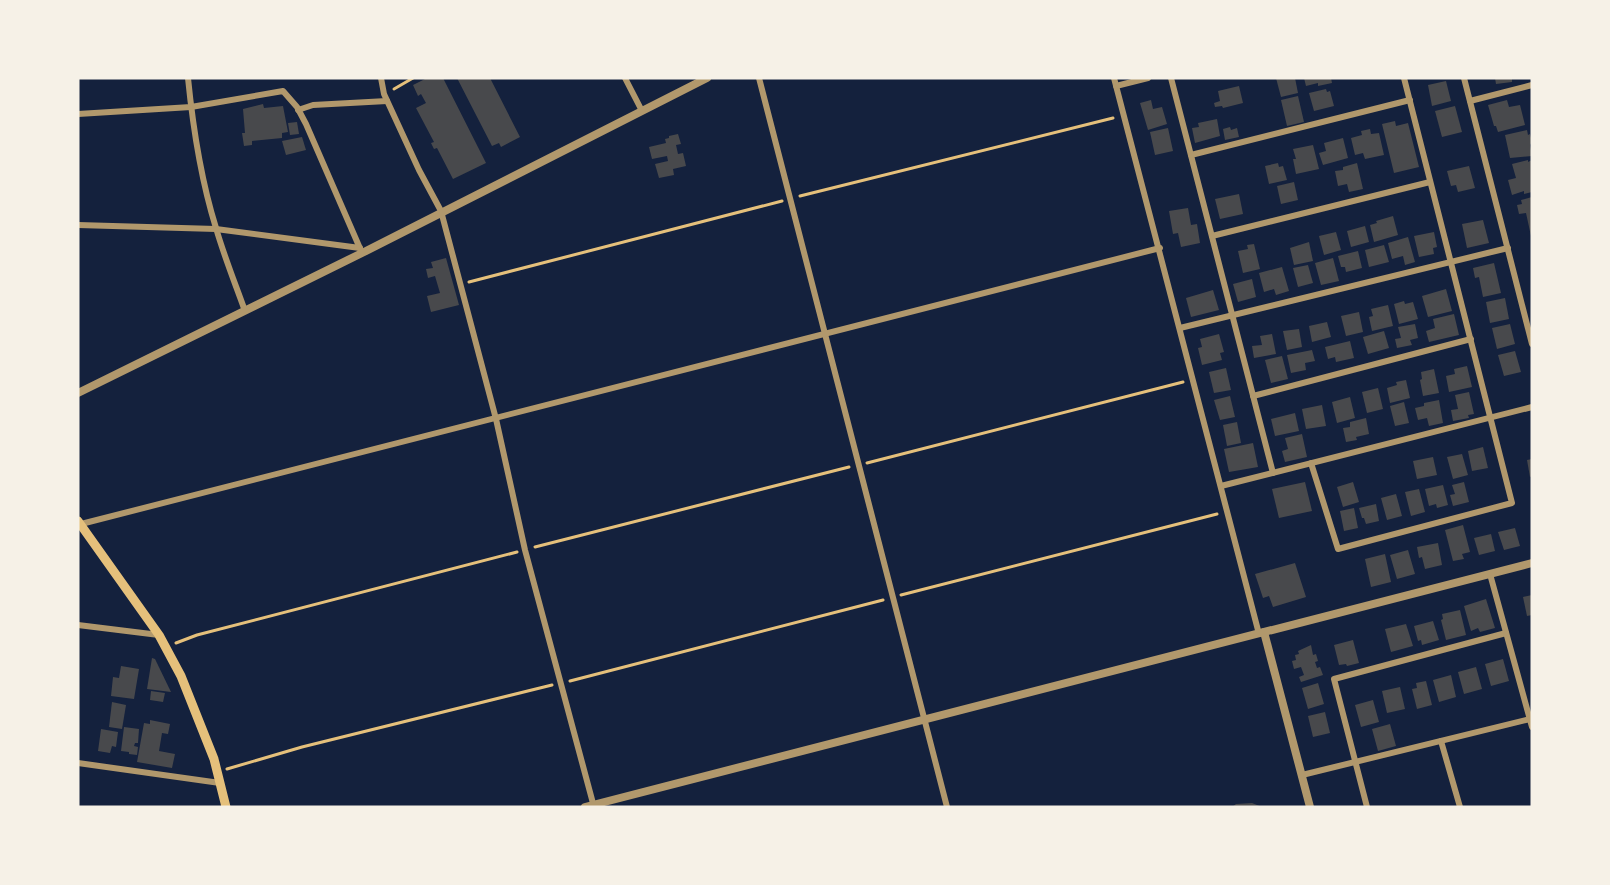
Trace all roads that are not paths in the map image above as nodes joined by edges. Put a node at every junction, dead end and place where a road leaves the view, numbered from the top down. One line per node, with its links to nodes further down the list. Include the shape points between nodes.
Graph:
1 (188, 78): 16 (street)
2 (381, 78): 13 (street)
3 (625, 78): 18 (street)
4 (707, 78): 18 (street)
5 (759, 78): 33 (street)
6 (1114, 78): 12 (street)
7 (1148, 78): 12 (street)
8 (1171, 78): 20 (street)
9 (1404, 78): 14 (street)
10 (1464, 78): 15 (street)
11 (1532, 85): 15 (street)
12 (1116, 86): 26 (street)
13 (385, 98): 17 (street); 22 (street)
14 (1410, 100): 20 (street); 21 (street)
15 (1470, 101): 27 (street)
16 (191, 107): 17 (street, via 283,91); 19 (street); 24 (street)
17 (298, 110): 28 (street)
18 (642, 111): 22 (street)
19 (78, 114)
20 (1191, 155): 25 (street)
21 (1431, 182): 25 (street); 29 (street)
22 (441, 211): 28 (street); 40 (street)
23 (78, 225): 24 (street)
24 (216, 229): 28 (street); 30 (street)
25 (1212, 236): 31 (street)
26 (1160, 248): 32 (street); 33 (street)
27 (1508, 248): 29 (street); 35 (street)
28 (361, 250): 30 (street)
29 (1451, 262): 31 (street); 34 (street)
30 (245, 310): 36 (street)
31 (1233, 316): 32 (street); 37 (street)
32 (1180, 328): 43 (street)
33 (825, 334): 40 (street); 51 (street)
34 (1470, 339): 37 (street); 39 (street)
35 (1532, 344)
36 (78, 393)
37 (1253, 396): 42 (street)
38 (1532, 407): 39 (street)
39 (1491, 418): 41 (street); 41 (street, via 1512,503 1338,549)
40 (496, 419): 44 (street); 59 (street, via 525,550)
41 (1311, 463): 42 (street)
42 (1273, 472): 43 (street)
43 (1221, 486): 48 (street)
44 (80, 522): 50 (main road)
45 (1532, 563): 46 (street)
46 (1490, 574): 48 (street); 49 (street)
47 (78, 625): 50 (street)
48 (1262, 633): 51 (street); 57 (street)
49 (1506, 633): 52 (street); 55 (street, via 1334,680)
50 (159, 635): 58 (main road, via 181,676)
51 (923, 719): 59 (street); 62 (street)
52 (1530, 719): 53 (street); 54 (street)
53 (1532, 727)
54 (1441, 741): 55 (street); 65 (street)
55 (1355, 762): 57 (street); 64 (street)
56 (78, 763): 58 (street)
57 (1302, 774): 63 (street)
58 (220, 783): 60 (main road)
59 (594, 806): 61 (street)
60 (226, 807)
61 (585, 807)
62 (947, 807)
63 (1310, 807)
64 (1367, 807)
65 (1460, 807)

